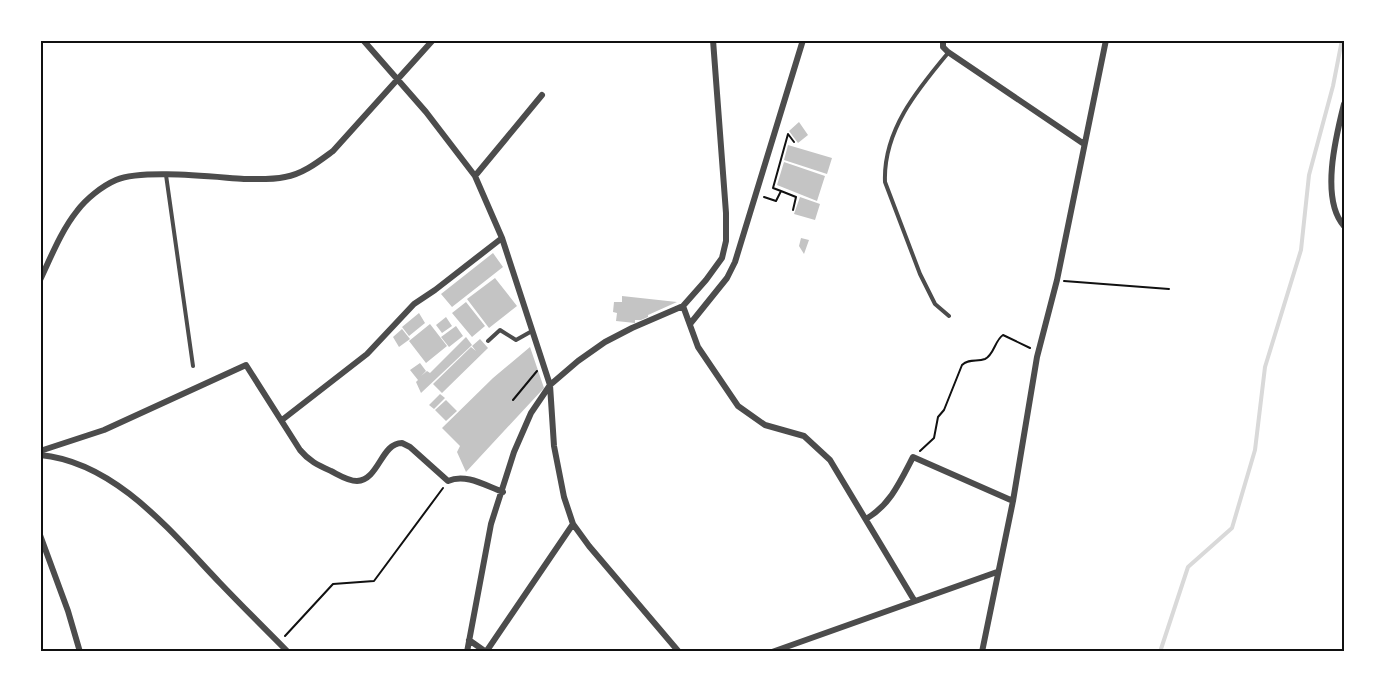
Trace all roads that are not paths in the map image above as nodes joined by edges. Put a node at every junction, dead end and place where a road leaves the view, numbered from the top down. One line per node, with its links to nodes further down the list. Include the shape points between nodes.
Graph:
1 (363, 40): 8 (street)
2 (433, 40): 8 (street)
3 (713, 40): 17 (street, via 726,241 722,258)
4 (803, 40): 19 (street, via 741,245 727,278)
5 (943, 40): 7 (street)
6 (1106, 40): 11 (street)
7 (948, 52): 11 (street); 18 (lane, via 907,107 887,150 885,182 920,274 935,304)
8 (398, 81): 12 (street, via 333,151 297,174 270,180); 13 (street)
9 (542, 95): 13 (street)
10 (1344, 104): 14 (street, via 1331,176 1334,205)
11 (1084, 144): 27 (street, via 1037,357)
12 (166, 175): 16 (street, via 118,180 87,200 76,212); 22 (lane)
13 (475, 176): 15 (street)
14 (1344, 226)
15 (502, 238): 20 (street); 24 (street, via 414,304 367,354)
16 (40, 280)
17 (683, 306): 19 (street); 23 (street, via 605,342)
18 (949, 316)
19 (690, 324): 28 (street, via 698,347 738,406 765,425 804,436 814,444 830,460)
20 (532, 331): 21 (lane, via 516,340 500,330); 23 (street)
21 (488, 341)
22 (193, 366)
23 (550, 386): 26 (street, via 531,413); 29 (street, via 554,446)
24 (282, 420): 25 (street, via 246,365 104,430); 26 (street, via 308,459 350,480 366,478 400,442 448,482 465,478)
25 (40, 453): 35 (street, via 89,470 139,501)
26 (503, 492): 33 (street, via 491,524)
27 (1013, 501): 28 (street, via 913,457 888,501); 31 (street)
28 (866, 519): 32 (street)
29 (573, 524): 37 (street); 38 (street)
30 (40, 535): 34 (street)
31 (997, 572): 32 (street); 40 (street)
32 (915, 600): 39 (street)
33 (469, 639): 36 (street); 37 (street)
34 (80, 651)
35 (288, 651)
36 (467, 651)
37 (486, 651)
38 (679, 651)
39 (772, 651)
40 (982, 651)

